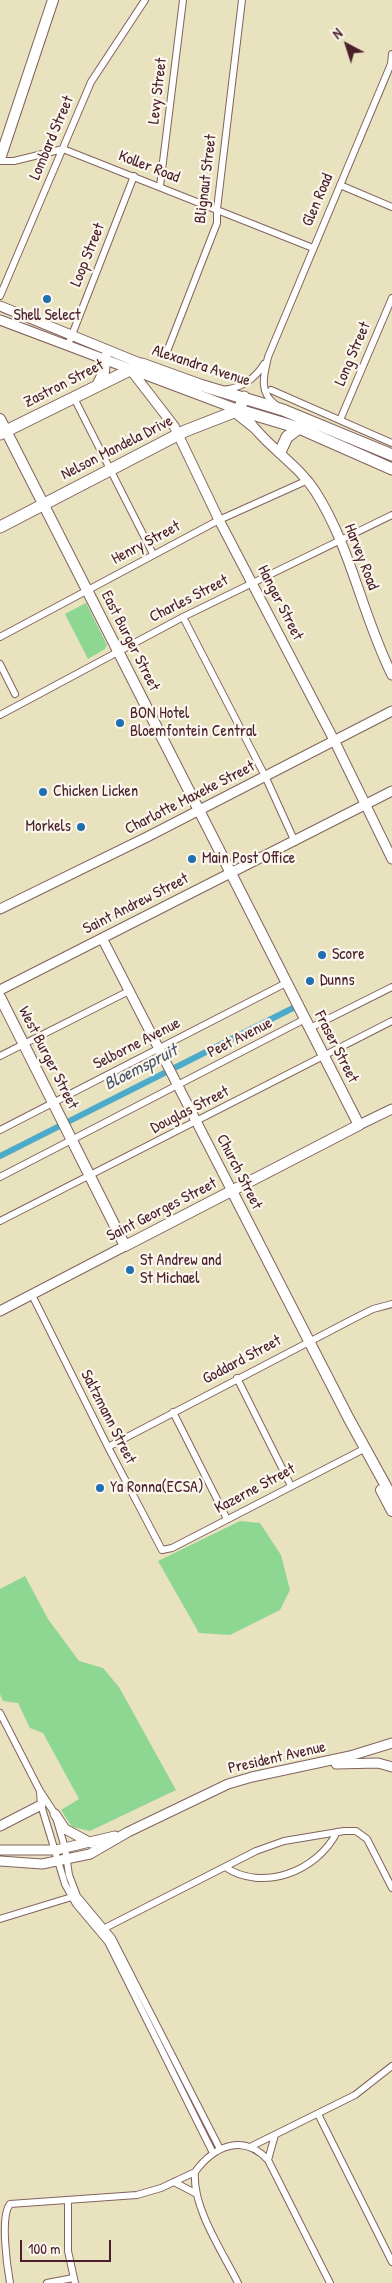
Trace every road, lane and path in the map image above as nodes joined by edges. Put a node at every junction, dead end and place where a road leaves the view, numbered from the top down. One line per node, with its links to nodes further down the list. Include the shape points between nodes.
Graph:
1 (53, 0): 8 (main road)
2 (145, 0): 7 (street, Lombard Street, via 91,82)
3 (183, 0): 11 (street, Levy Street)
4 (242, 0): 13 (street, Blignaut Street)
5 (392, 54): 6 (street, Glen Road)
6 (392, 64): 10 (street, Glen Road)
7 (63, 149): 8 (street, via 14,161); 9 (street, Koller Road); 15 (street, Lombard Street)
8 (0, 160)
9 (134, 176): 11 (street, Koller Road); 19 (street, Loop Street)
10 (340, 185): 12 (street); 14 (street, Glen Road)
11 (160, 186): 13 (street, Koller Road)
12 (392, 207)
13 (217, 209): 14 (street, Koller Road); 21 (street, Blignaut Street, via 217,223)
14 (313, 248): 22 (street, Glen Road)
15 (0, 296)
16 (392, 298): 34 (street, Long Street)
17 (0, 306): 19 (street, Alexandra Avenue)
18 (0, 320): 20 (street, Alexandra Avenue)
19 (72, 335): 20 (street, Loop Street); 24 (street, Alexandra Avenue)
20 (68, 345): 23 (street, Alexandra Avenue)
21 (166, 354)
22 (268, 357): 27 (street, Glen Road, via 248,382 240,387); 31 (street, Glen Road, via 263,386 270,401)
23 (105, 358): 25 (street, Alexandra Avenue); 26 (highway, via 104,375)
24 (142, 364): 25 (highway, Zastron Street); 27 (highway, Alexandra Avenue)
25 (130, 368): 26 (highway, Zastron Street); 32 (street, Alexandra Avenue); 37 (street, Hanger Street, via 166,413)
26 (98, 385): 30 (highway, Zastron Street)
27 (220, 390): 29 (highway, Alexandra Avenue)
28 (271, 390): 34 (street)
29 (244, 397): 31 (highway, Alexandra Avenue); 32 (highway)
30 (74, 398): 36 (highway, Zastron Street); 42 (street)
31 (283, 410): 40 (highway, Alexandra Avenue)
32 (236, 412): 35 (highway, Alexandra Avenue); 37 (highway, Nelson Mandela Drive); 39 (street, Harvey Road, via 250,420 258,433)
33 (0, 420): 36 (main road, East Burger Street)
34 (340, 420): 38 (street)
35 (299, 428): 39 (highway, via 287,437); 41 (highway, Alexandra Avenue)
36 (3, 433): 44 (main road, East Burger Street)
37 (178, 435): 42 (highway, Nelson Mandela Drive); 46 (street, Hanger Street)
38 (392, 443)
39 (280, 452): 43 (street, Harvey Road)
40 (392, 455)
41 (392, 468)
42 (110, 469): 44 (highway, Nelson Mandela Drive); 49 (street)
43 (308, 480): 46 (street, Henry Street); 48 (street, Harvey Road)
44 (44, 504): 47 (highway, Nelson Mandela Drive); 51 (main road, East Burger Street)
45 (392, 515): 48 (street, Charles Street)
46 (219, 520): 49 (street, Henry Street); 50 (street, Hanger Street)
47 (0, 527)
48 (340, 541): 50 (street, Charles Street); 56 (street, Harvey Road, via 372,631)
49 (153, 554): 51 (street, Henry Street)
50 (252, 582): 52 (street, Charles Street); 60 (street, Hanger Street)
51 (88, 590): 53 (street, Henry Street); 54 (main road, East Burger Street)
52 (184, 617): 54 (street, Charles Street); 61 (street)
53 (0, 637)
54 (119, 652): 59 (street, Charles Street); 64 (main road, East Burger Street)
55 (0, 664): 57 (street)
56 (392, 674)
57 (16, 694)
58 (392, 711): 60 (street, Charlotte Maxeke Street)
59 (0, 715)
60 (334, 740): 61 (street, Charlotte Maxeke Street); 63 (street, Hanger Street)
61 (265, 776): 64 (street, Charlotte Maxeke Street); 65 (street)
62 (392, 791): 63 (street, Saint Andrew Street)
63 (366, 804): 65 (street, Saint Andrew Street); 66 (street, Hanger Street)
64 (199, 810): 67 (main road, East Burger Street); 68 (street, Charlotte Maxeke Street)
65 (295, 842): 67 (street, Saint Andrew Street)
66 (392, 859)
67 (231, 874): 69 (street, Saint Andrew Street); 70 (main road, East Burger Street)
68 (0, 909)
69 (102, 938): 72 (street, Saint Andrew Street); 73 (street, Church Street)
70 (286, 983): 76 (main road, Fraser Street); 78 (street, Selborne Avenue)
71 (392, 986): 76 (street, Peet Avenue)
72 (0, 990)
73 (130, 991): 77 (street); 78 (street, Church Street)
74 (0, 997): 77 (main road, West Burger Street)
75 (392, 1022): 80 (street, Douglas Street)
76 (307, 1024): 80 (main road, Fraser Street); 81 (street, Peet Avenue)
77 (24, 1044): 79 (street); 82 (main road, West Burger Street)
78 (161, 1052): 81 (street, Church Street); 82 (street, Selborne Avenue)
79 (0, 1056)
80 (324, 1057): 84 (street, Douglas Street); 85 (main road, Fraser Street)
81 (176, 1083): 84 (street, Church Street); 87 (street, Peet Avenue)
82 (55, 1106): 86 (street, Selborne Avenue); 87 (main road, West Burger Street)
83 (392, 1109): 85 (street, Saint Georges Street)
84 (196, 1122): 88 (street, Douglas Street); 90 (street, Church Street)
85 (360, 1125): 90 (main road, Saint Georges Street)
86 (0, 1130)
87 (70, 1137): 88 (main road, West Burger Street); 89 (street, Peet Avenue)
88 (90, 1176): 91 (street, Douglas Street); 92 (main road, West Burger Street)
89 (0, 1177)
90 (232, 1191): 92 (main road, Saint Georges Street); 96 (main road, Church Street)
91 (0, 1222)
92 (124, 1246): 93 (street, Saint Georges Street)
93 (32, 1295): 95 (street, Saint Georges Street); 100 (street, Saltzmann Street)
94 (392, 1304): 96 (street, Goddard Street, via 373,1309)
95 (0, 1311)
96 (309, 1341): 97 (street, Goddard Street); 99 (main road, Church Street)
97 (237, 1378): 98 (street, Goddard Street); 102 (street)
98 (173, 1412): 100 (street, Goddard Street); 105 (street)
99 (349, 1419): 101 (main road, Church Street); 103 (main road, Church Street)
100 (108, 1447): 106 (street, Saltzmann Street)
101 (360, 1451): 102 (street, Kazerne Street); 104 (main road, Church Street)
102 (291, 1486): 105 (street, Kazerne Street)
103 (392, 1497)
104 (392, 1511)
105 (227, 1519): 106 (street, Kazerne Street)
106 (162, 1550)
107 (0, 1713): 113 (street)
108 (392, 1738): 110 (street, President Avenue)
109 (392, 1743): 110 (street, President Avenue)
110 (382, 1745): 111 (street, President Avenue)
111 (309, 1765): 112 (street, via 378,1762); 117 (street, President Avenue, via 228,1784)
112 (392, 1767)
113 (40, 1791): 114 (street); 115 (street)
114 (42, 1805): 116 (street); 120 (street)
115 (55, 1814): 119 (street, via 65,1829); 120 (street)
116 (0, 1826)
117 (128, 1832): 119 (street, President Avenue); 122 (street, President Avenue, via 90,1854)
118 (337, 1832): 124 (street, via 284,1841); 124 (street, via 316,1858 288,1874 252,1878); 125 (street, via 351,1830 362,1834)
119 (92, 1843): 120 (street, President Avenue)
120 (61, 1849): 121 (street, President Avenue); 122 (street)
121 (0, 1850)
122 (62, 1861): 123 (street, President Avenue, via 42,1864); 126 (street)
123 (0, 1862)
124 (225, 1867): 128 (street)
125 (392, 1888)
126 (74, 1896): 127 (street); 128 (street)
127 (0, 1919)
128 (102, 1929): 133 (street, via 122,1956)
129 (392, 2066): 130 (street, via 355,2095)
130 (318, 2114): 131 (street); 139 (street)
131 (275, 2135): 132 (street); 134 (street)
132 (252, 2146): 133 (street, via 235,2145); 134 (street)
133 (217, 2151): 135 (street)
134 (268, 2160): 144 (street)
135 (195, 2172): 136 (street); 137 (street)
136 (174, 2182): 137 (street); 138 (street, via 137,2195)
137 (195, 2193): 143 (street)
138 (68, 2201): 140 (street, via 68,2250); 141 (street, via 7,2206 3,2237)
139 (392, 2262)
140 (74, 2280): 142 (street)
141 (10, 2283)
142 (47, 2283)
143 (238, 2283)
144 (330, 2283)

